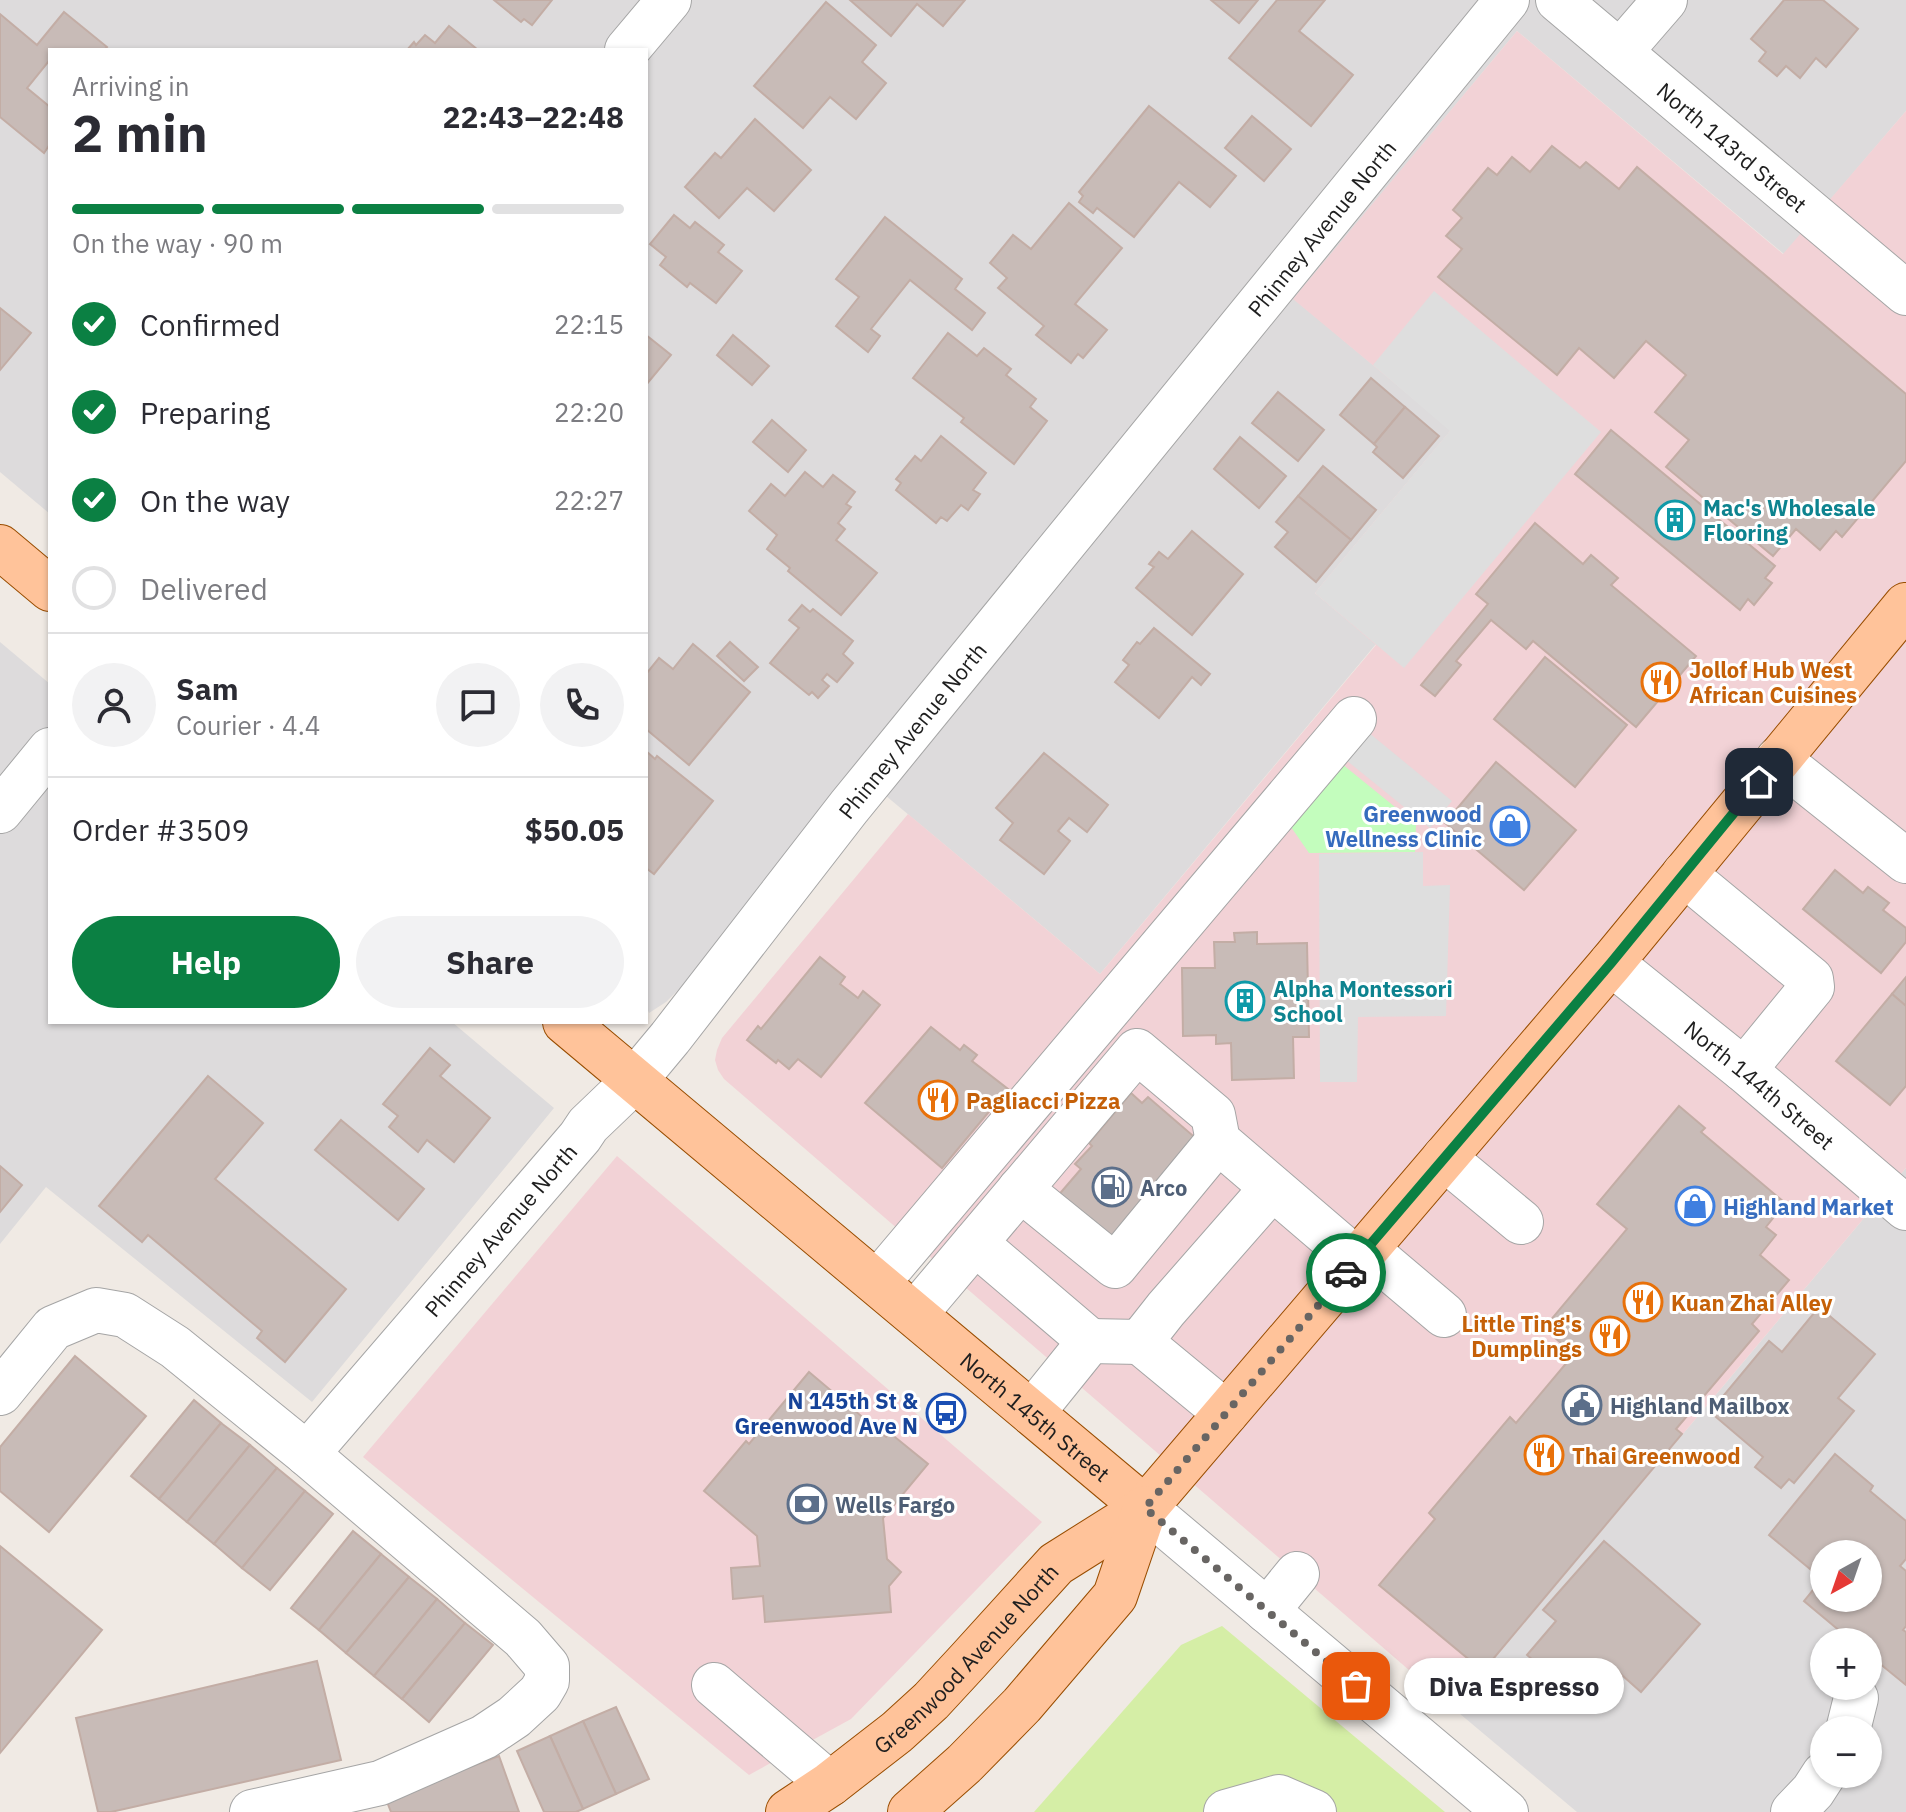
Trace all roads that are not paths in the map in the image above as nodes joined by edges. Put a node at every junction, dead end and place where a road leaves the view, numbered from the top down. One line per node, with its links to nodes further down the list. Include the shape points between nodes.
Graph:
1 (669, 0): 5 (street)
2 (1507, 0): 20 (street, Phinney Avenue North, via 859,795)
3 (1558, 0): 6 (street, North 143rd Street)
4 (1665, 0): 6 (street)
5 (629, 48)
6 (1620, 52): 7 (street, North 143rd Street)
7 (1901, 278)
8 (0, 547): 9 (main road)
9 (48, 587)
10 (1906, 605): 13 (main road, Greenwood Avenue North)
11 (1354, 719): 30 (street)
12 (48, 752): 14 (street)
13 (1778, 759): 15 (street); 16 (main road, Greenwood Avenue North)
14 (0, 811)
15 (1906, 861)
16 (1684, 874): 17 (main road, Greenwood Avenue North); 19 (street, via 1811,979 1812,987)
17 (1611, 963): 19 (street, North 144th Street); 22 (main road, Greenwood Avenue North)
18 (567, 1024): 20 (main road, North 145th Street)
19 (1744, 1070): 25 (street, North 144th Street)
20 (635, 1080): 30 (main road, North 145th Street); 38 (street, Phinney Avenue North, via 588,1125)
21 (1218, 1141): 23 (street); 24 (street, via 1213,1115 1137,1051); 29 (street)
22 (1444, 1158): 26 (street); 28 (main road, Greenwood Avenue North)
23 (1272, 1188): 28 (street); 33 (street)
24 (1020, 1189): 27 (street); 29 (street)
25 (1906, 1208)
26 (1521, 1222)
27 (975, 1243): 31 (street); 34 (street)
28 (1362, 1254): 32 (street); 37 (main road, Greenwood Avenue North)
29 (1115, 1266): 33 (street)
30 (878, 1282): 31 (main road, North 145th Street)
31 (915, 1314): 36 (main road, North 145th Street)
32 (1444, 1315)
33 (1153, 1325): 34 (street); 37 (street)
34 (1090, 1341): 36 (street)
35 (0, 1393): 38 (street, via 53,1328 96,1310 125,1315 175,1347)
36 (1032, 1413): 39 (main road, North 145th Street)
37 (1226, 1413): 39 (main road, Greenwood Avenue North)
38 (307, 1454): 46 (street, via 523,1638 547,1666 547,1681 514,1717 484,1737 380,1783)
39 (1145, 1508): 41 (street, North 145th Street); 43 (main road, Greenwood Avenue North, via 1056,1564 931,1701); 45 (main road, Greenwood Avenue North, via 1115,1596 1022,1705)
40 (1297, 1574): 41 (street)
41 (1267, 1611): 50 (street, North 145th Street)
42 (714, 1685): 43 (street)
43 (830, 1784): 47 (main road, Greenwood Avenue North)
44 (1815, 1788): 51 (street)
45 (914, 1810)
46 (252, 1812)
47 (788, 1812)
48 (1226, 1812): 49 (street, via 1279,1797)
49 (1314, 1812)
50 (1506, 1812)
51 (1793, 1812)

